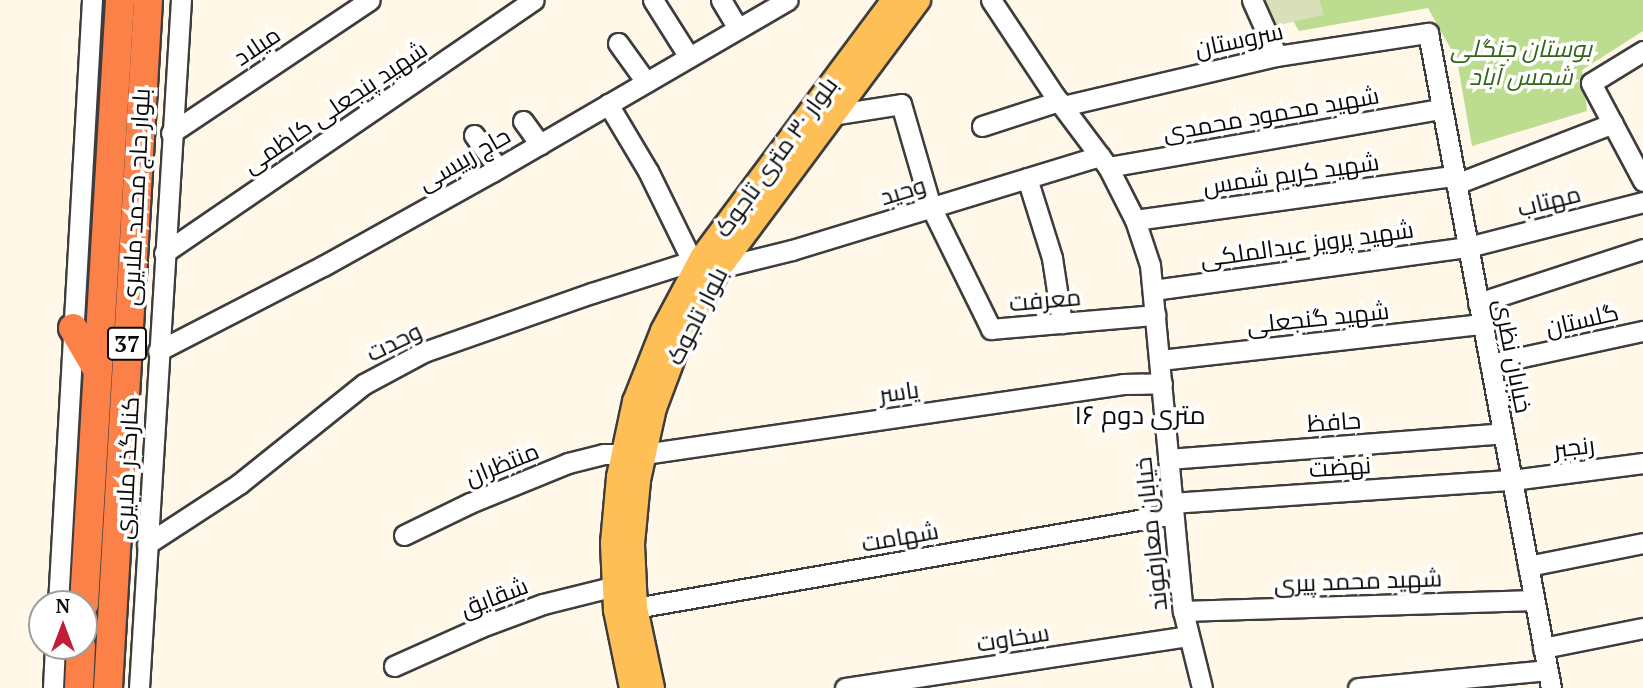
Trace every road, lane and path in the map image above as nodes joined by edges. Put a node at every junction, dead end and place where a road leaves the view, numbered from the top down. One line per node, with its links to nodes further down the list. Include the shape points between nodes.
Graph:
1 (92, 0): 48 (street)
2 (120, 0): 53 (highway, بلوار حاج محمد ملایری / 37)
3 (148, 0): 80 (highway, بلوار حاج محمد ملایری / 37)
4 (370, 0): 28 (street, میلاد)
5 (534, 0): 41 (street, شهید پنجعلی کاظمی)
6 (653, 0): 19 (street)
7 (721, 0): 14 (street)
8 (787, 0): 14 (street, حاج رییسی)
9 (894, 0): 42 (main road, بلوار ۳۰ متری تاجوک)
10 (918, 0): 24 (main road, بلوار تاجوک)
11 (991, 0): 22 (street, خیابان معارفوند)
12 (1252, 0): 18 (street)
13 (183, 2): 28 (street, کنارگذر ملایری)
14 (738, 28): 19 (street, حاج رییسی)
15 (1427, 33): 18 (street, سروستان); 23 (street, خیابان نظری)
16 (618, 43): 20 (street)
17 (1643, 51): 26 (street, via 1591,83)
18 (1277, 56): 22 (street, سروستان)
19 (689, 57): 20 (street, حاج رییسی)
20 (646, 82): 21 (street, حاج رییسی)
21 (608, 104): 30 (street, حاج رییسی); 42 (street)
22 (1061, 104): 27 (street, سروستان); 31 (street, خیابان معارفوند)
23 (1442, 108): 31 (street, شهید محمود محمدی); 35 (street, خیابان نظری)
24 (831, 115): 37 (street, via 901,104); 42 (main road, بلوار تاجوک)
25 (523, 121): 30 (street)
26 (1613, 123): 33 (street); 35 (street, شهید کریم شمس)
27 (982, 126)
28 (171, 133): 41 (street, کنارگذر ملایری)
29 (474, 135): 32 (street)
30 (540, 144): 32 (street, حاج رییسی)
31 (1104, 161): 34 (street, وحید); 38 (street, خیابان معارفوند)
32 (498, 168): 50 (street, حاج رییسی)
33 (1641, 172)
34 (1027, 178): 37 (street, وحید); 46 (street, via 1052,258)
35 (1455, 180): 38 (street, شهید کریم شمس); 39 (street, خیابان نظری)
36 (1643, 202): 39 (street, مهتاب)
37 (931, 207): 42 (street, وحید, via 792,250); 46 (street, معرفت, via 990,329)
38 (1135, 220): 43 (street, خیابان معارفوند)
39 (1468, 247): 43 (street, شهید پرویز عبدالملکی); 44 (street, خیابان نظری)
40 (1643, 249): 44 (street)
41 (164, 253): 50 (street, کنارگذر ملایری)
42 (704, 263): 56 (main road, بلوار ۳۰ متری تاجوک, via 663,331 635,402); 63 (street, وحدت, via 424,352 364,384 239,484)
43 (1153, 290): 45 (street, خیابان معارفوند)
44 (1478, 303): 47 (street, خیابان نظری)
45 (1155, 315): 46 (street, معرفت); 51 (street, خیابان معارفوند)
46 (1062, 323)
47 (1482, 324): 51 (street, شهید گنجعلی); 52 (street, خیابان نظری)
48 (73, 328): 53 (highway); 66 (street)
49 (1643, 331): 52 (street, گلستان)
50 (158, 351): 63 (street, کنارگذر ملایری)
51 (1160, 360): 54 (street, خیابان معارفوند)
52 (1490, 364): 55 (street, خیابان نظری)
53 (97, 369): 67 (highway, بلوار حاج محمد ملایری / 37)
54 (1162, 383): 56 (street, یاسر, via 1123,384); 57 (street, خیابان معارفوند)
55 (1503, 433): 57 (street, حافظ); 59 (street, خیابان نظری)
56 (634, 454): 61 (street, منتظران, via 603,454 568,463); 65 (main road, بلوار ۳۰ متری تاجوک, via 613,543); 69 (main road)
57 (1168, 459): 60 (street, خیابان معارفوند)
58 (1643, 463): 59 (street, رنجبر)
59 (1512, 480): 60 (street, نهضت); 64 (street, خیابان نظری)
60 (1172, 509): 69 (street, شهامت); 70 (street, خیابان معارفوند)
61 (404, 535)
62 (1643, 543): 64 (street)
63 (147, 544): 81 (street, کنارگذر ملایری)
64 (1528, 566): 68 (street, خیابان نظری)
65 (615, 586): 76 (street, شقایق, via 543,604); 82 (main road, بلوار ۳۰ متری تاجوک, via 615,610)
66 (59, 590)
67 (85, 590)
68 (1534, 600): 70 (street, شهید محمد پیری); 73 (street, خیابان نظری)
69 (635, 608): 83 (main road)
70 (1183, 611): 72 (street, خیابان معارفوند)
71 (1643, 628): 73 (street)
72 (1188, 636): 84 (street, سخاوت); 85 (street, خیابان معارفوند)
73 (1543, 648): 77 (street, خیابان نظری)
74 (54, 660): 78 (street)
75 (80, 660): 79 (highway)
76 (394, 666)
77 (1549, 679): 86 (street)
78 (53, 688)
79 (79, 688)
80 (108, 688)
81 (139, 688)
82 (632, 688)
83 (652, 688)
84 (845, 688)
85 (1202, 688)
86 (1358, 688)

